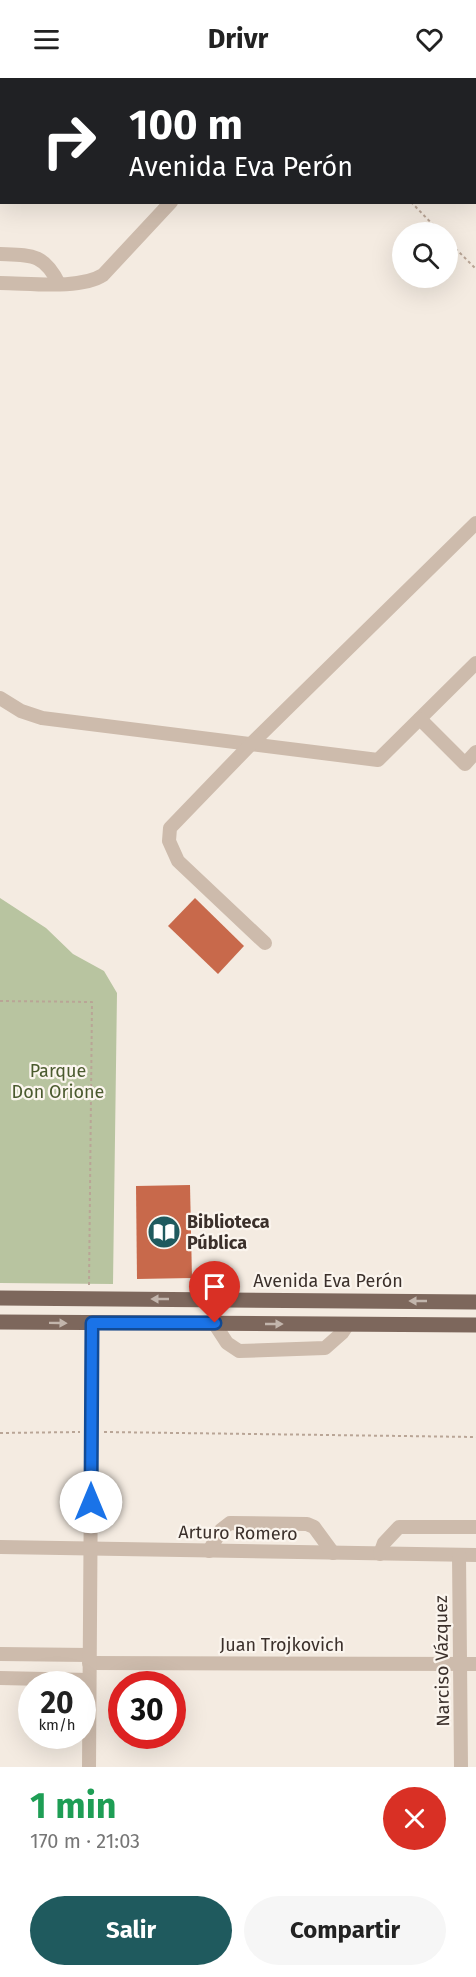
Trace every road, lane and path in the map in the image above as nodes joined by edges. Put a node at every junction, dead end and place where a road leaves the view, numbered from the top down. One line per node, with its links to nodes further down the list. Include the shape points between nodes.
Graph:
1 (169, 204): 8 (street, via 103,275 80,284)
2 (413, 204): 3 (path)
3 (430, 222)
4 (458, 251): 6 (path)
5 (0, 254): 8 (street, via 41,259)
6 (476, 269)
7 (0, 283): 8 (street)
8 (59, 284)
9 (476, 523): 13 (street)
10 (476, 663): 12 (street)
11 (0, 698): 13 (street, via 42,718)
12 (420, 719): 13 (street, via 378,760); 14 (street, via 465,764)
13 (251, 744): 15 (street, via 170,828 168,835 178,861)
14 (476, 752)
15 (265, 943)
16 (0, 1001): 18 (path, via 92,1002)
17 (1, 1298): 18 (main road, Avenida Eva Perón); 21 (main road)
18 (88, 1299): 19 (main road, Avenida Eva Perón, one-way to 18)
19 (215, 1300): 20 (main road, Avenida Eva Perón, one-way to 19); 23 (main road)
20 (476, 1302)
21 (1, 1322): 22 (main road, one-way to 22)
22 (92, 1323): 23 (main road); 26 (street)
23 (214, 1323): 24 (main road, one-way to 24); 24 (street, via 227,1343 239,1351 325,1348)
24 (348, 1324): 25 (main road)
25 (476, 1325)
26 (91, 1432): 27 (path); 28 (path); 31 (street)
27 (0, 1433)
28 (476, 1437)
29 (476, 1527): 34 (street, via 399,1527 384,1543)
30 (0, 1547): 31 (street, Arturo Romero)
31 (91, 1549): 32 (street, Arturo Romero); 38 (street)
32 (209, 1551): 33 (street, Arturo Romero); 33 (street, via 220,1530 230,1524 307,1524 314,1527)
33 (333, 1553): 34 (street, Arturo Romero)
34 (380, 1554): 35 (street, Arturo Romero)
35 (459, 1555): 36 (street, Arturo Romero); 39 (street, Narciso Vázquez)
36 (476, 1555)
37 (0, 1654): 38 (street, Juan Trojkovich)
38 (89, 1659): 39 (street, Juan Trojkovich); 41 (street)
39 (459, 1663): 40 (street, Juan Trojkovich); 46 (street, Narciso Vázquez)
40 (476, 1664)
41 (89, 1671)
42 (0, 1678): 43 (street)
43 (18, 1678)
44 (89, 1749): 45 (street)
45 (89, 1767)
46 (461, 1767)

